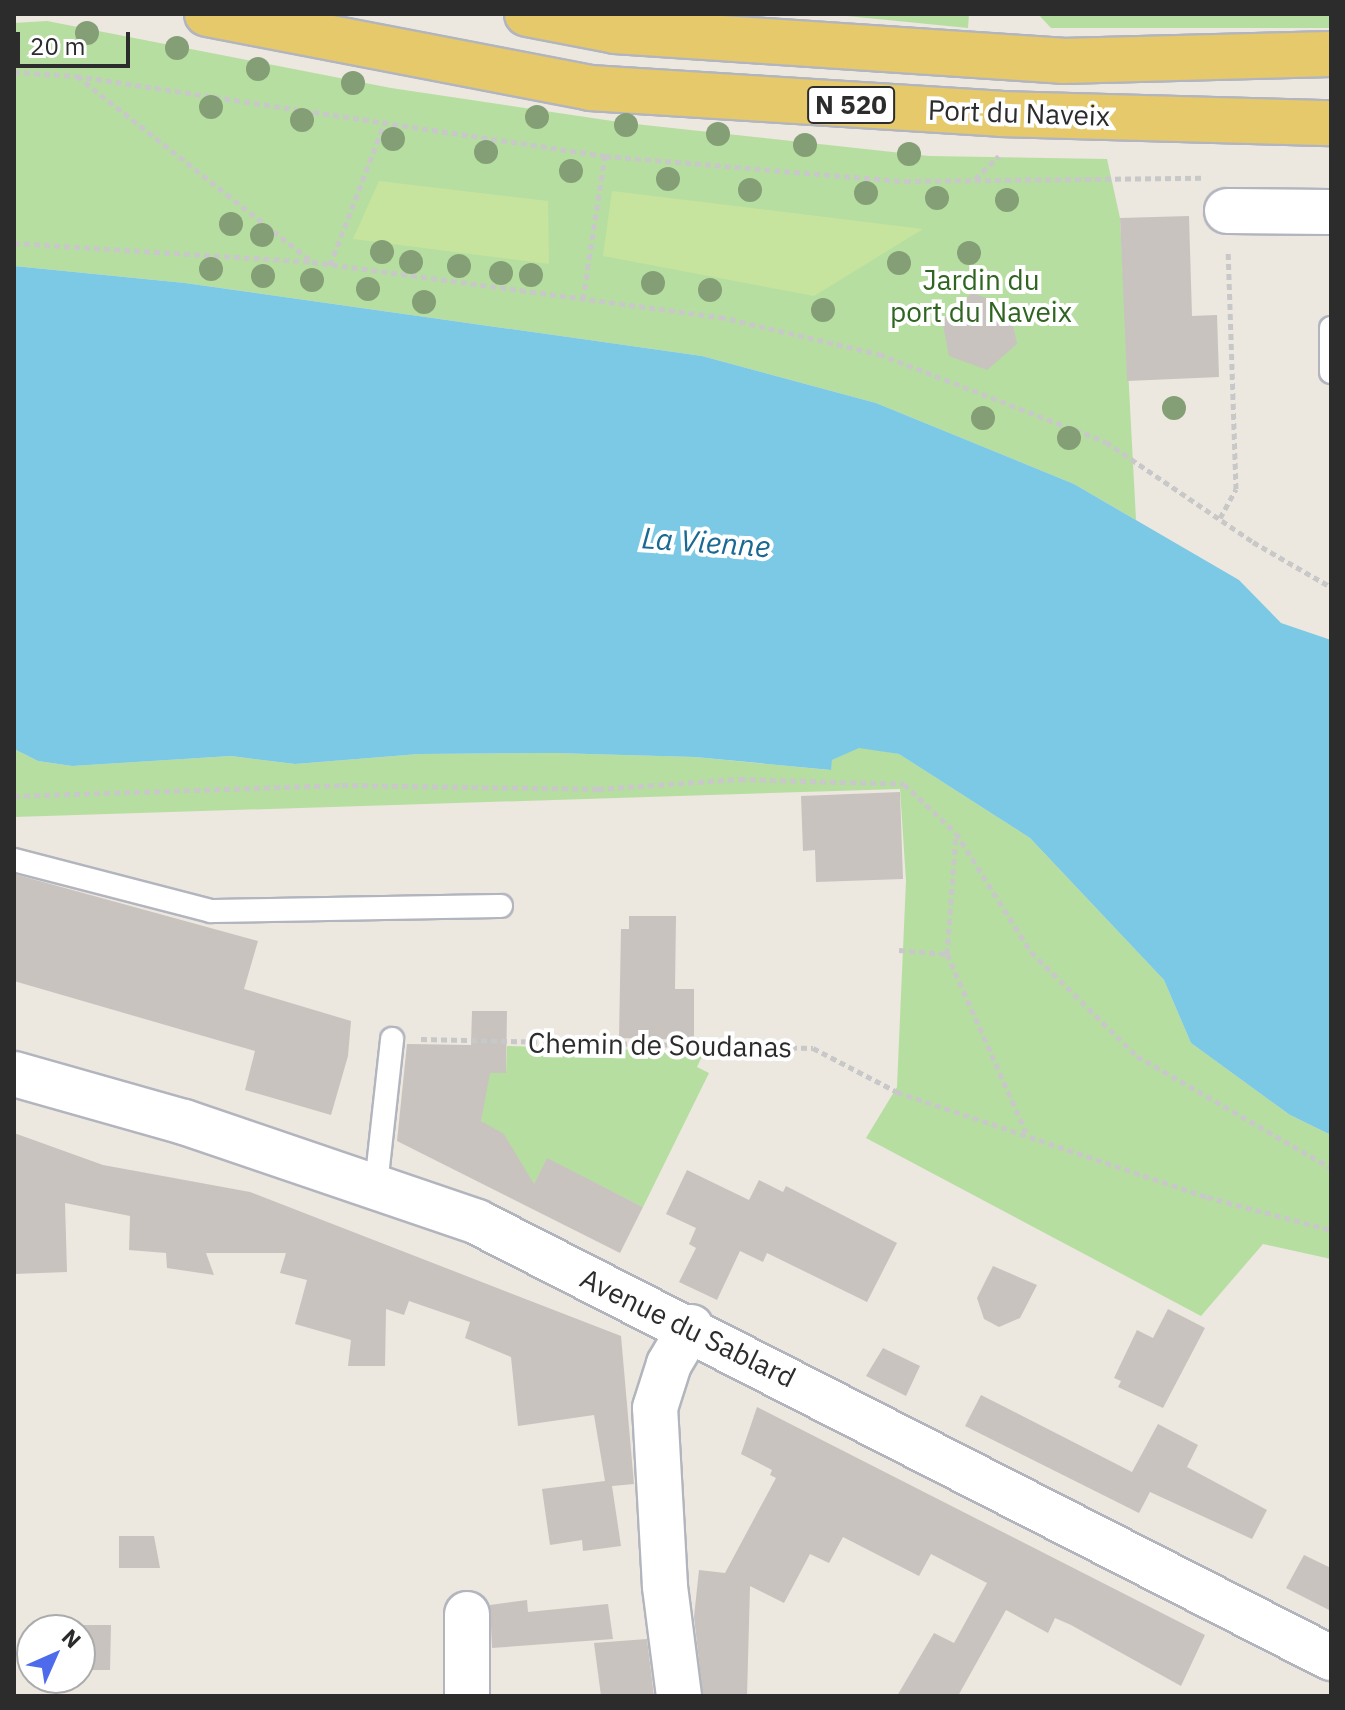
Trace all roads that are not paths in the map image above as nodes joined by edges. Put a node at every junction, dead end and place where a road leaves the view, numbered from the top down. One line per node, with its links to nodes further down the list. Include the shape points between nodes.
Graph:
1 (207, 14): 5 (main road, Port du Naveix / N 520, via 590,88 1000,114)
2 (527, 14): 3 (main road, Port du Naveix / N 520)
3 (618, 22): 4 (main road, Port du Naveix / N 520, via 1062,61)
4 (1331, 54)
5 (1331, 123)
6 (1227, 211): 7 (street)
7 (1331, 212)
8 (1331, 328): 9 (lane)
9 (1331, 372)
10 (14, 860): 11 (lane, via 211,911)
11 (501, 906)
12 (392, 1039): 14 (lane)
13 (14, 1074): 14 (street, Avenue du Sablard, via 130,1105)
14 (376, 1185): 15 (street, Avenue du Sablard, via 477,1222)
15 (691, 1327): 17 (street, Avenue du Sablard); 19 (street, via 669,1364 655,1408 665,1586)
16 (467, 1614): 18 (street)
17 (1331, 1658)
18 (467, 1696)
19 (679, 1696)

